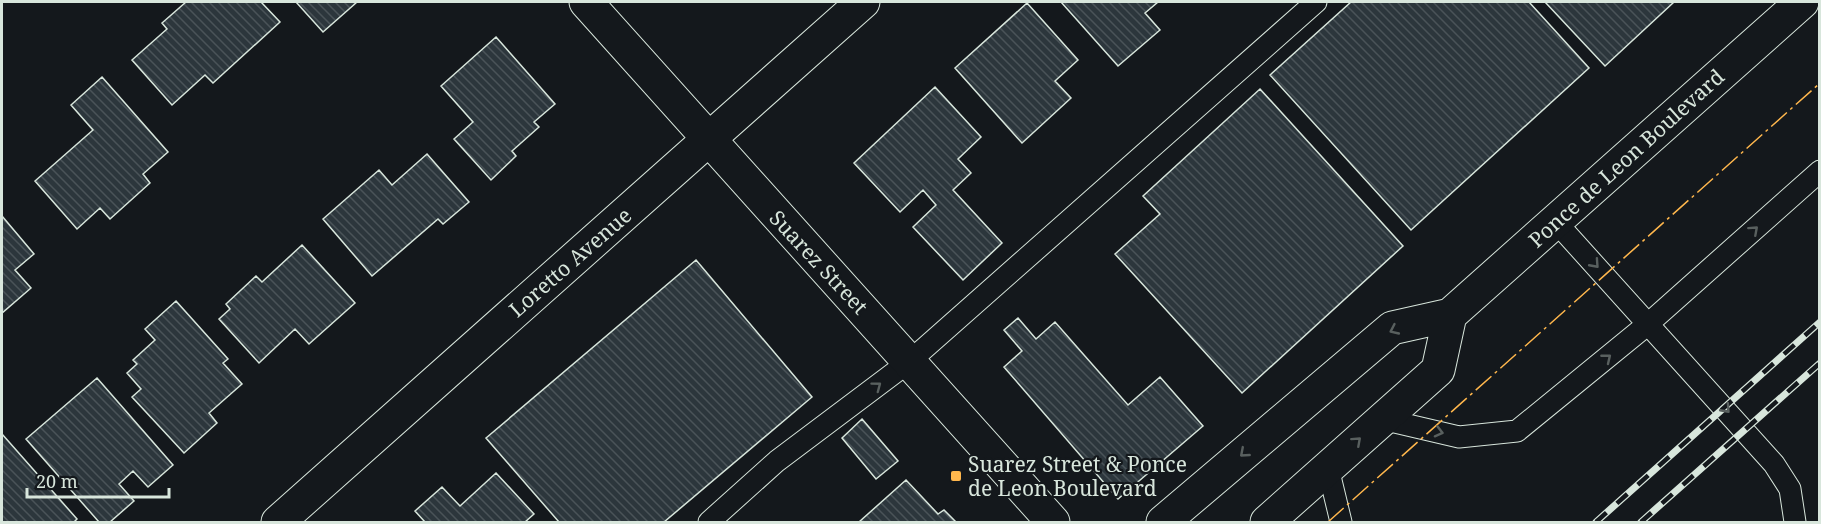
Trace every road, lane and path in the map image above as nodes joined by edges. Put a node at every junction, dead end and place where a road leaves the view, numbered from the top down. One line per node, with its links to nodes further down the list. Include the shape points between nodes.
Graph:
1 (586, 2): 5 (street, Suarez Street)
2 (863, 2): 5 (street, Loretto Avenue)
3 (1316, 2): 10 (lane)
4 (1802, 2): 7 (street, Ponce de Leon Boulevard)
5 (708, 140): 10 (street, Suarez Street); 13 (street, Loretto Avenue)
6 (1820, 171): 9 (lane, one-way to 6)
7 (1555, 221): 8 (street, Ponce de Leon Boulevard); 9 (lane, one-way to 9)
8 (1450, 315): 11 (street, via 1438,370); 16 (street, Ponce de Leon Boulevard, one-way to 16, via 1392,328)
9 (1648, 324): 11 (lane, one-way to 9, via 1459,437 1517,431); 19 (lane, one-way to 19, via 1774,464 1790,489)
10 (910, 361): 14 (lane, one-way to 10, via 777,461); 15 (street, Suarez Street)
11 (1382, 419): 12 (street, one-way to 11)
12 (1328, 468): 17 (street); 18 (lane)
13 (278, 522)
14 (709, 522)
15 (1053, 522)
16 (1163, 522)
17 (1267, 522)
18 (1341, 522)
19 (1795, 522)

